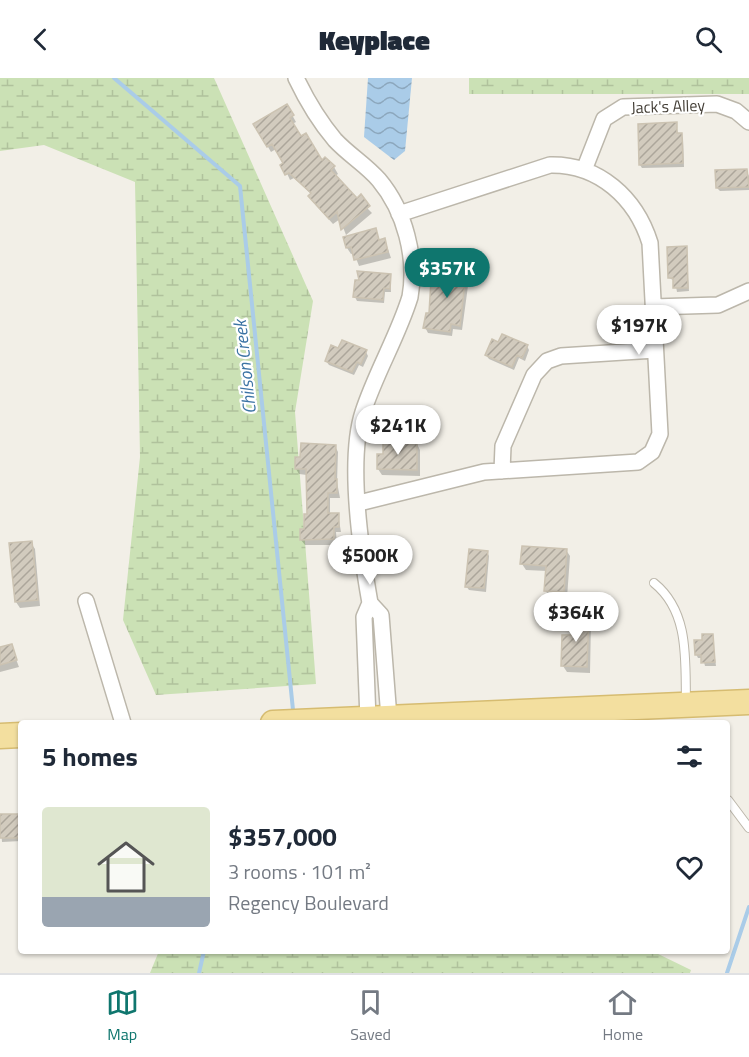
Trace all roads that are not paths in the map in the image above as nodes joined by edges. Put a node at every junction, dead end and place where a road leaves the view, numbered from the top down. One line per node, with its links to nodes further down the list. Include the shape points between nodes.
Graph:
1 (297, 78): 4 (street, via 324,126 379,180)
2 (749, 122): 3 (street, Jack's Alley, via 736,111 717,104 623,107 603,120)
3 (584, 170): 4 (street, via 550,165); 6 (street, via 614,187 643,221 650,243)
4 (399, 214): 9 (street, via 410,251 413,282 358,430)
5 (749, 291): 6 (street, via 718,305)
6 (653, 307): 7 (street)
7 (655, 350): 8 (street, via 561,356 547,361 534,375 512,423 503,446); 8 (street, via 660,434 646,458 638,462)
8 (502, 471): 9 (street, via 464,476)
9 (358, 503): 12 (street)
10 (654, 584): 14 (lane, via 681,621)
11 (86, 600): 16 (street)
12 (370, 603): 15 (street, via 364,617); 15 (street, via 381,615)
13 (749, 702): 14 (main road)
14 (686, 704): 15 (main road, via 580,713)
15 (378, 719): 17 (main road)
16 (122, 720)
17 (352, 720)
18 (18, 735): 19 (main road)
19 (0, 736)
20 (730, 803): 21 (lane)
21 (749, 828)

